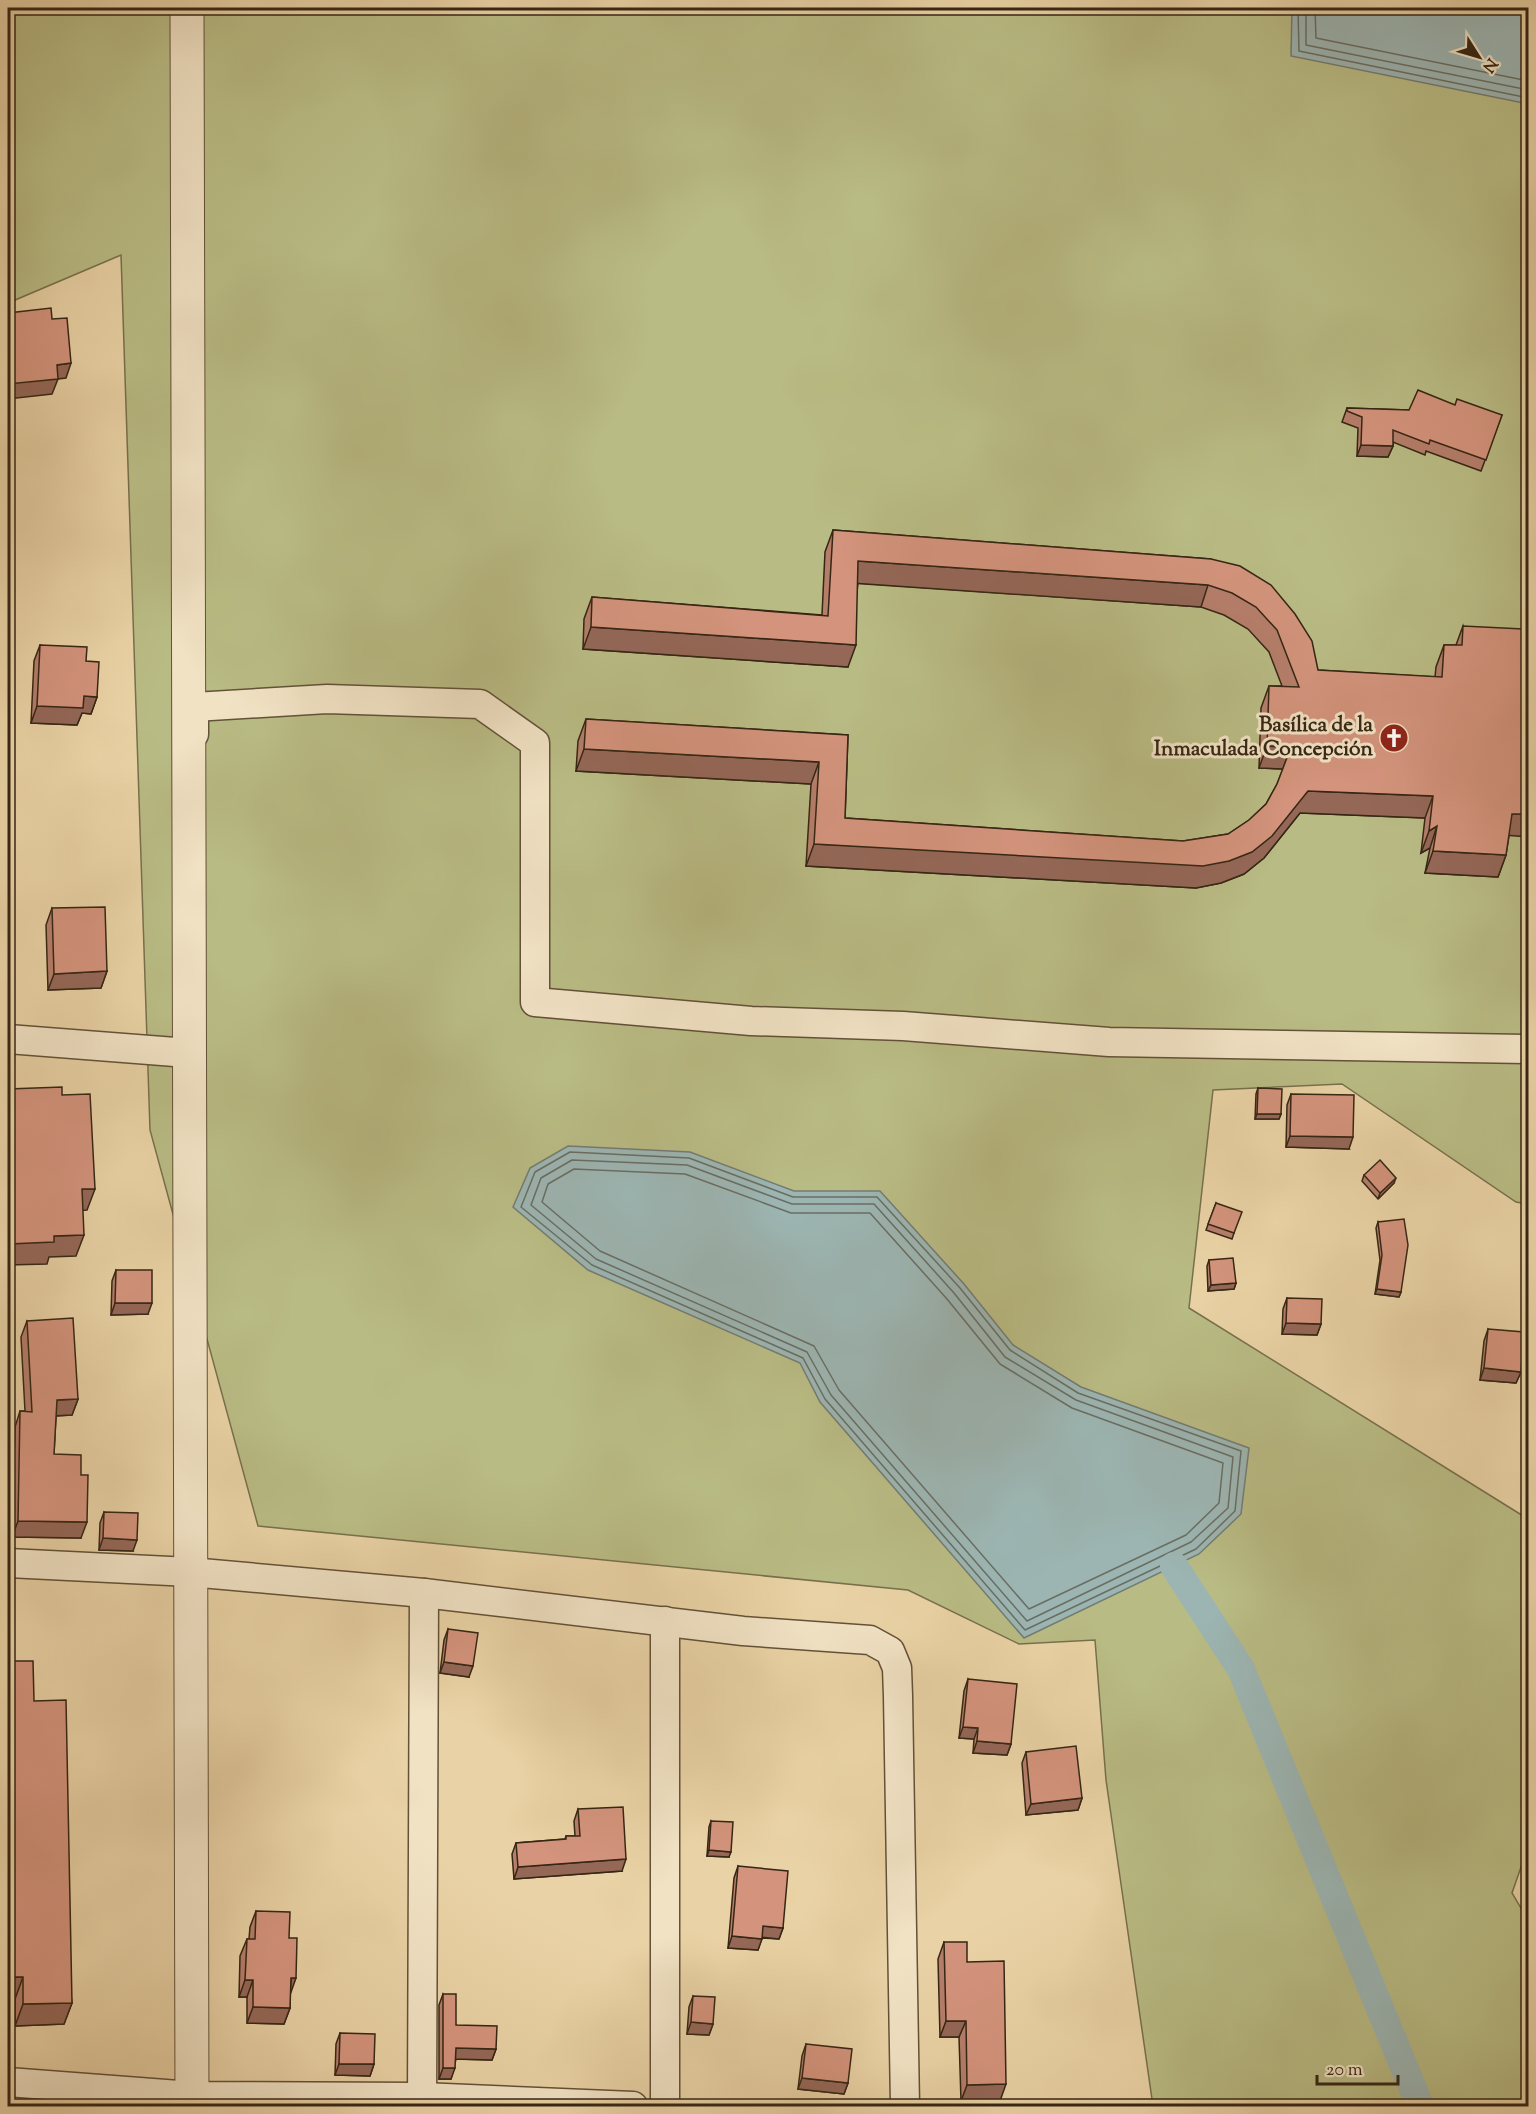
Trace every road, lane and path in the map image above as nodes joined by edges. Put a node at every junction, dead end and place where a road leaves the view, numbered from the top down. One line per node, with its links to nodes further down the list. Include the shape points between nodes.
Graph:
1 (187, 8): 4 (street)
2 (8, 1039): 4 (street)
3 (1528, 1049): 5 (street, via 1108,1042 903,1026 751,1021 535,1002 535,743 480,704 327,699 194,707 197,880)
4 (188, 1053): 5 (street)
5 (189, 1183): 7 (street)
6 (8, 1563): 7 (street)
7 (190, 1572): 8 (street); 11 (street)
8 (424, 1593): 9 (street); 12 (street)
9 (665, 1621): 14 (street); 15 (street, via 870,1640 890,1651 897,1668 898,1696)
10 (8, 2082): 11 (street)
11 (192, 2101): 12 (street)
12 (422, 2102): 13 (street)
13 (633, 2106)
14 (666, 2106)
15 (905, 2106)

